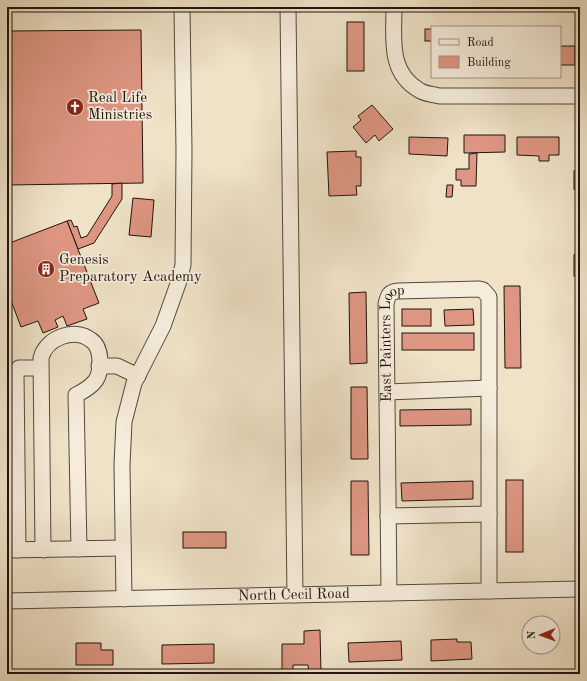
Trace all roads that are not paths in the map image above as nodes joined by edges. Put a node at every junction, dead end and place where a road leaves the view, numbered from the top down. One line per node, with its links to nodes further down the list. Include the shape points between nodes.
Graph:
1 (182, 7): 7 (street, via 183,264 163,326)
2 (288, 7): 20 (street)
3 (394, 7): 4 (street, via 394,53 398,70 419,91 439,96)
4 (580, 96)
5 (100, 366): 6 (street, via 97,348 92,340 74,334 63,336 47,345 43,351); 7 (street, via 117,366); 14 (street, via 97,379 76,395)
6 (40, 368): 10 (street, via 19,368 16,373); 16 (street)
7 (138, 376): 13 (street, via 127,409 122,442)
8 (489, 388): 9 (street); 9 (street, East Painters Loop, via 489,297 483,290 398,291 388,295 386,304); 11 (street, East Painters Loop)
9 (387, 392): 12 (street, East Painters Loop)
10 (12, 488): 15 (street)
11 (489, 514): 12 (street); 18 (street, East Painters Loop)
12 (388, 516): 19 (street, East Painters Loop)
13 (123, 548): 14 (street); 21 (street)
14 (79, 549): 16 (street)
15 (13, 550): 16 (street)
16 (43, 550)
17 (580, 589): 18 (street, North Cecil Road)
18 (489, 591): 19 (street, North Cecil Road)
19 (389, 593): 20 (street, North Cecil Road)
20 (295, 595): 21 (street, North Cecil Road)
21 (124, 599): 22 (street, North Cecil Road)
22 (7, 601)

